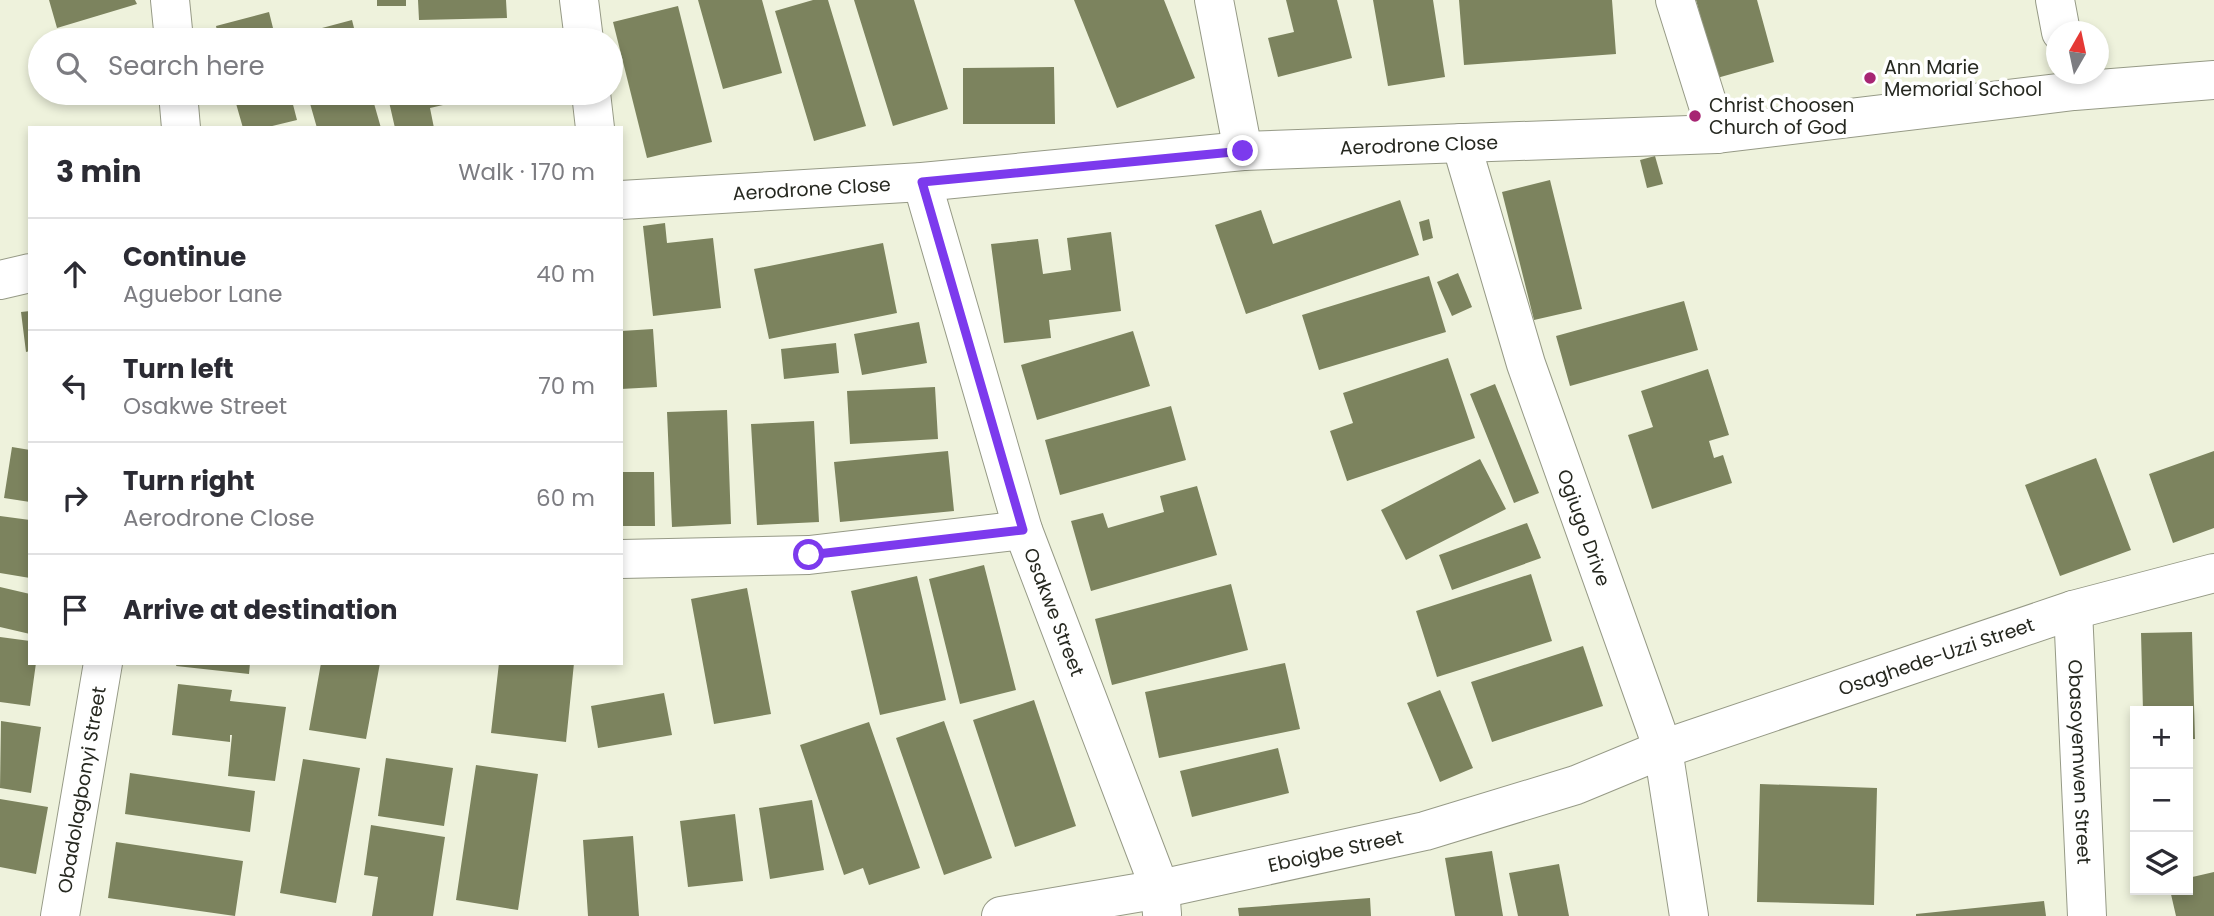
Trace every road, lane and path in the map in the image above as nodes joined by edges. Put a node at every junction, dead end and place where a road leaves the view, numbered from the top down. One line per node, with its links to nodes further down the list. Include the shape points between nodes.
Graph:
1 (170, 0): 7 (street)
2 (579, 0): 8 (street)
3 (1214, 0): 18 (street)
4 (1675, 0): 16 (street)
5 (2055, 0): 6 (street)
6 (2060, 21)
7 (173, 28)
8 (582, 28)
9 (2214, 80): 10 (street, Aerodrone Close)
10 (2109, 81)
11 (2058, 84): 16 (street, Aerodrone Close)
12 (179, 105): 14 (street)
13 (592, 105): 15 (street)
14 (181, 126)
15 (595, 126)
16 (1717, 134): 17 (street, Aerodrone Close)
17 (1461, 143): 18 (street, Aerodrone Close); 28 (street, Ogiugo Drive, via 1525,364)
18 (1243, 151): 19 (street, Aerodrone Close)
19 (922, 182): 20 (street, Aerodrone Close); 23 (street, Osakwe Street)
20 (623, 200)
21 (28, 273): 22 (street)
22 (0, 280)
23 (1023, 530): 24 (street, via 809,555); 29 (street, Osakwe Street)
24 (623, 559)
25 (2214, 573): 26 (street, Osaghede-Uzzi Street)
26 (2073, 610): 28 (street, Osaghede-Uzzi Street); 33 (street, Obasoyemwen Street)
27 (103, 665): 30 (street, Obadolagbonyi Street)
28 (1663, 750): 29 (street, Eboigbe Street, via 1576,785); 32 (street, Ogiugo Drive)
29 (1161, 903): 31 (street, Eboigbe Street)
30 (60, 916)
31 (1001, 916)
32 (1689, 916)
33 (2087, 916)

